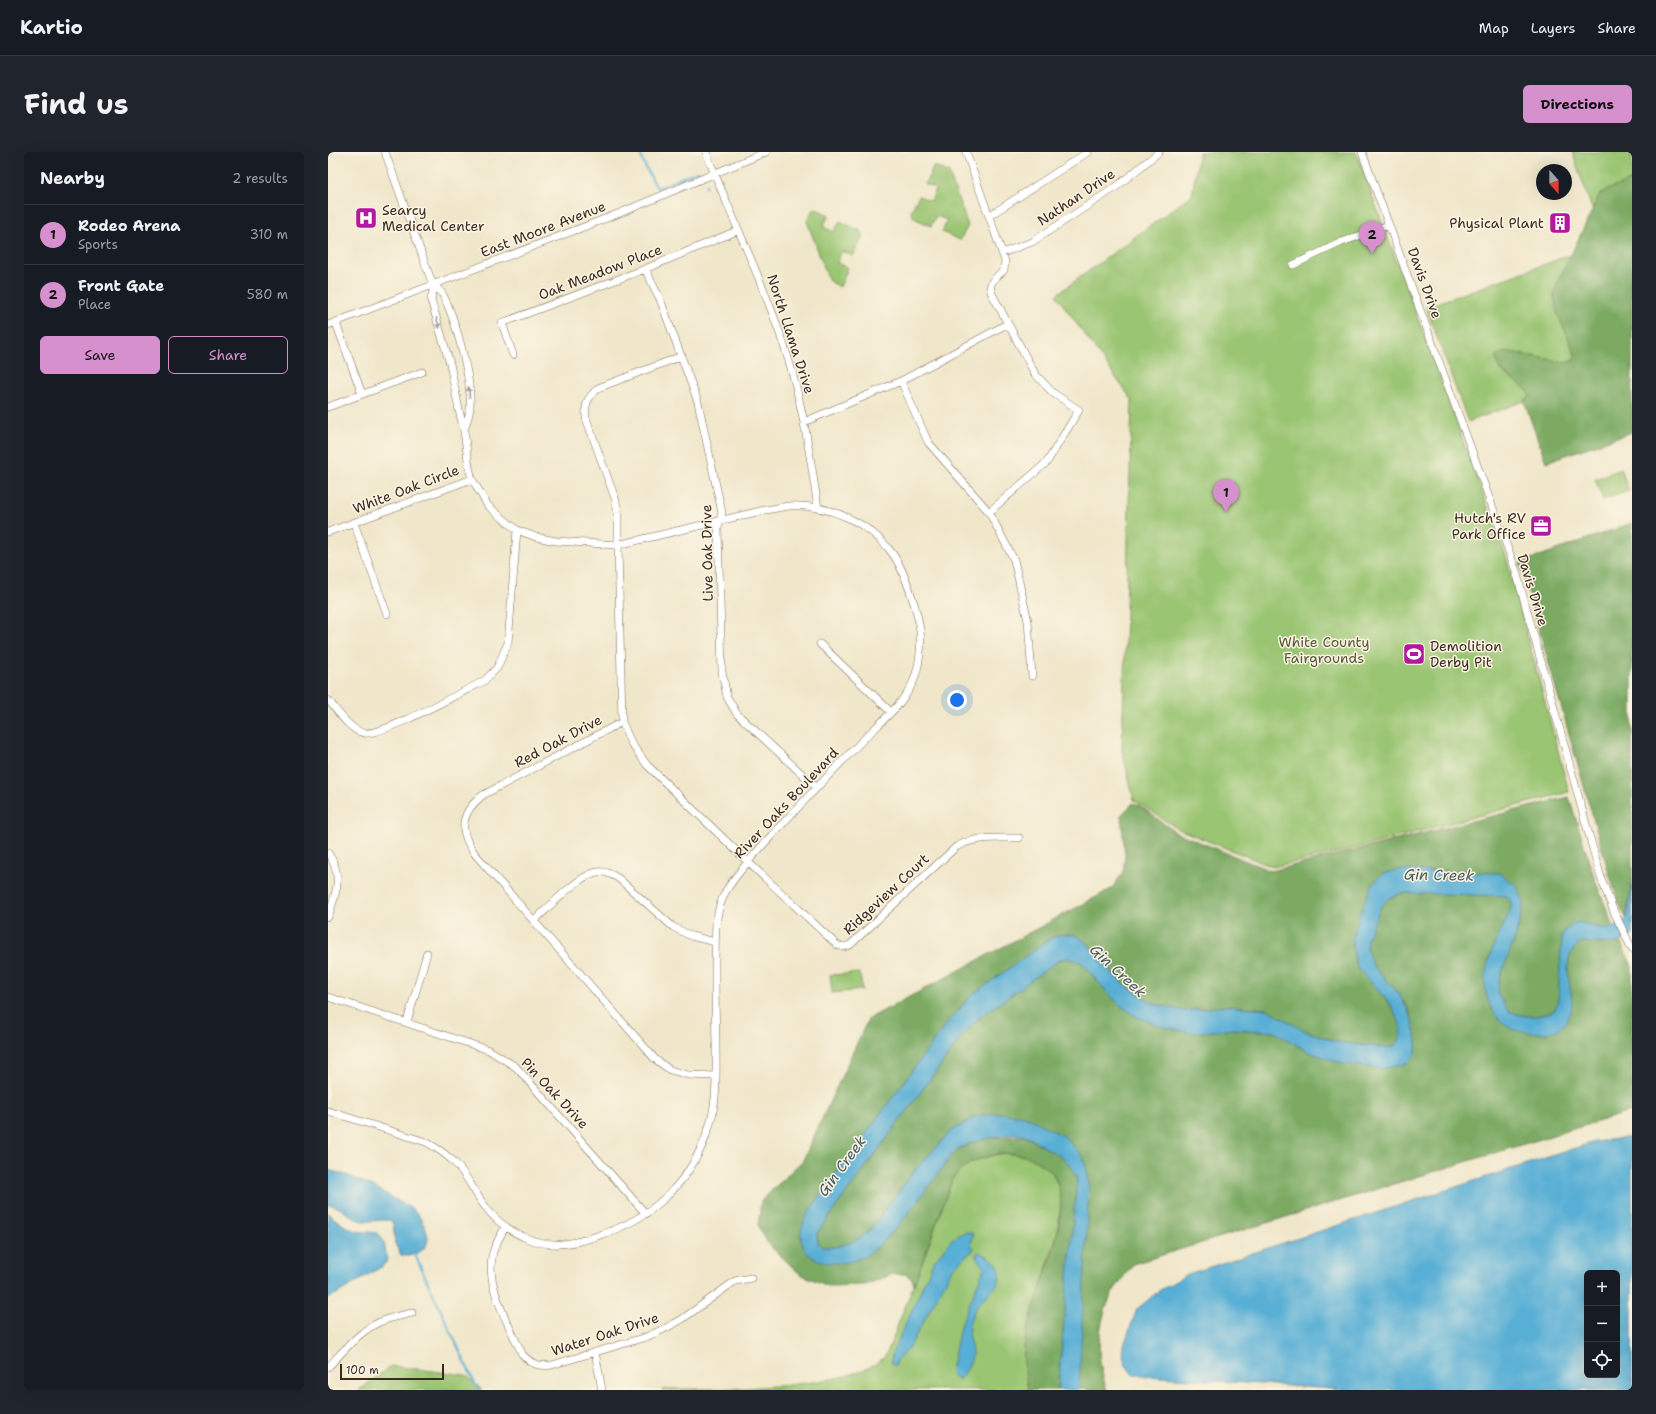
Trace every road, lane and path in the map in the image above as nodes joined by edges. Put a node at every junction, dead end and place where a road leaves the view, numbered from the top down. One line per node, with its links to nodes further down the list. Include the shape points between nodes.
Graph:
1 (385, 152): 15 (street)
2 (706, 152): 8 (street, North Llama Drive)
3 (766, 152): 8 (street, East Moore Avenue)
4 (966, 152): 9 (street)
5 (1088, 152): 9 (street)
6 (1159, 152): 12 (street, Nathan Drive, via 1116,187 1032,242)
7 (1362, 152): 10 (street, Davis Drive)
8 (715, 174): 11 (street, North Llama Drive); 15 (street, East Moore Avenue)
9 (989, 216): 12 (street)
10 (1390, 224): 13 (street, via 1342,242); 48 (street, Davis Drive, via 1516,571 1601,878)
11 (739, 230): 14 (street, Oak Meadow Place); 25 (street, North Llama Drive, via 756,268 790,367)
12 (1002, 253): 17 (street, via 1005,261 1004,270 991,282 990,287)
13 (1294, 265)
14 (645, 269): 19 (street, Oak Meadow Place, via 502,323); 20 (street, Live Oak Drive, via 660,299)
15 (434, 286): 16 (street, East Moore Avenue); 26 (street, River Oaks Boulevard, one-way to 26, via 431,300 446,349); 26 (street, River Oaks Boulevard, one-way to 15, via 470,397 460,344 444,295)
16 (336, 323): 18 (street, East Moore Avenue); 23 (street)
17 (1006, 324): 22 (street); 29 (street, via 1044,385 1078,410 1047,462)
18 (328, 325)
19 (513, 355)
20 (682, 356): 30 (street, Live Oak Drive, via 701,412 722,513); 34 (street, Red Oak Drive, via 598,388 588,397 585,406 586,418 616,501)
21 (422, 372): 23 (street)
22 (901, 382): 25 (street); 29 (street, via 928,442)
23 (362, 394): 24 (street)
24 (328, 407)
25 (804, 422): 28 (street, North Llama Drive)
26 (464, 431): 27 (street, River Oaks Boulevard)
27 (472, 479): 31 (street, White Oak Circle); 32 (street, River Oaks Boulevard, via 488,506)
28 (818, 508): 30 (street, River Oaks Boulevard, via 790,506); 39 (street, River Oaks Boulevard, via 844,516 882,540 895,557 906,582 921,632 920,650 916,675 907,693)
29 (989, 512): 37 (street, via 1017,571 1028,621)
30 (720, 520): 34 (street, River Oaks Boulevard); 41 (street, Live Oak Drive, via 718,528 722,672 727,697 737,714)
31 (354, 523): 33 (street, White Oak Circle); 35 (street)
32 (518, 530): 34 (street, River Oaks Boulevard, via 556,541); 38 (street, via 508,643 497,668 484,681 388,729 364,733 348,725)
33 (328, 532)
34 (618, 545): 40 (street, Red Oak Drive)
35 (387, 614)
36 (820, 644): 39 (street)
37 (1032, 676)
38 (328, 700)
39 (891, 712): 41 (street, River Oaks Boulevard)
40 (622, 722): 44 (street, via 631,743 647,764); 46 (street, Red Oak Drive, via 483,795 469,808 465,817 464,833 470,848)
41 (816, 787): 44 (street, River Oaks Boulevard)
42 (1019, 838): 44 (street, Ridgeview Court, via 978,839 956,847 850,945 844,947 837,945)
43 (328, 853): 45 (street, via 334,861 338,887)
44 (748, 862): 47 (street, River Oaks Boulevard, via 726,891 719,907)
45 (328, 917)
46 (534, 921): 47 (street, via 587,876 598,872 609,873 673,927 691,936); 52 (street, Red Oak Drive, via 655,1059 670,1070 688,1075)
47 (715, 942): 52 (street, River Oaks Boulevard)
48 (1632, 949)
49 (427, 953): 51 (street)
50 (328, 997): 51 (street, Pin Oak Drive)
51 (407, 1022): 54 (street, Pin Oak Drive, via 489,1050 516,1067)
52 (716, 1076): 54 (street, River Oaks Boulevard, via 709,1130 693,1165 662,1201)
53 (328, 1111): 55 (street, River Oaks Boulevard, via 426,1142 437,1148 456,1164 484,1206)
54 (646, 1214): 55 (street, River Oaks Boulevard, via 589,1240 567,1244 544,1244 524,1238)
55 (505, 1227): 58 (street, Water Oak Drive, via 493,1252 492,1276 495,1293 522,1354 535,1365 543,1367)
56 (751, 1278): 58 (street, Water Oak Drive, via 735,1281 681,1320 664,1329)
57 (412, 1313): 59 (street, via 371,1326)
58 (595, 1352): 60 (street)
59 (328, 1367)
60 (602, 1390)

